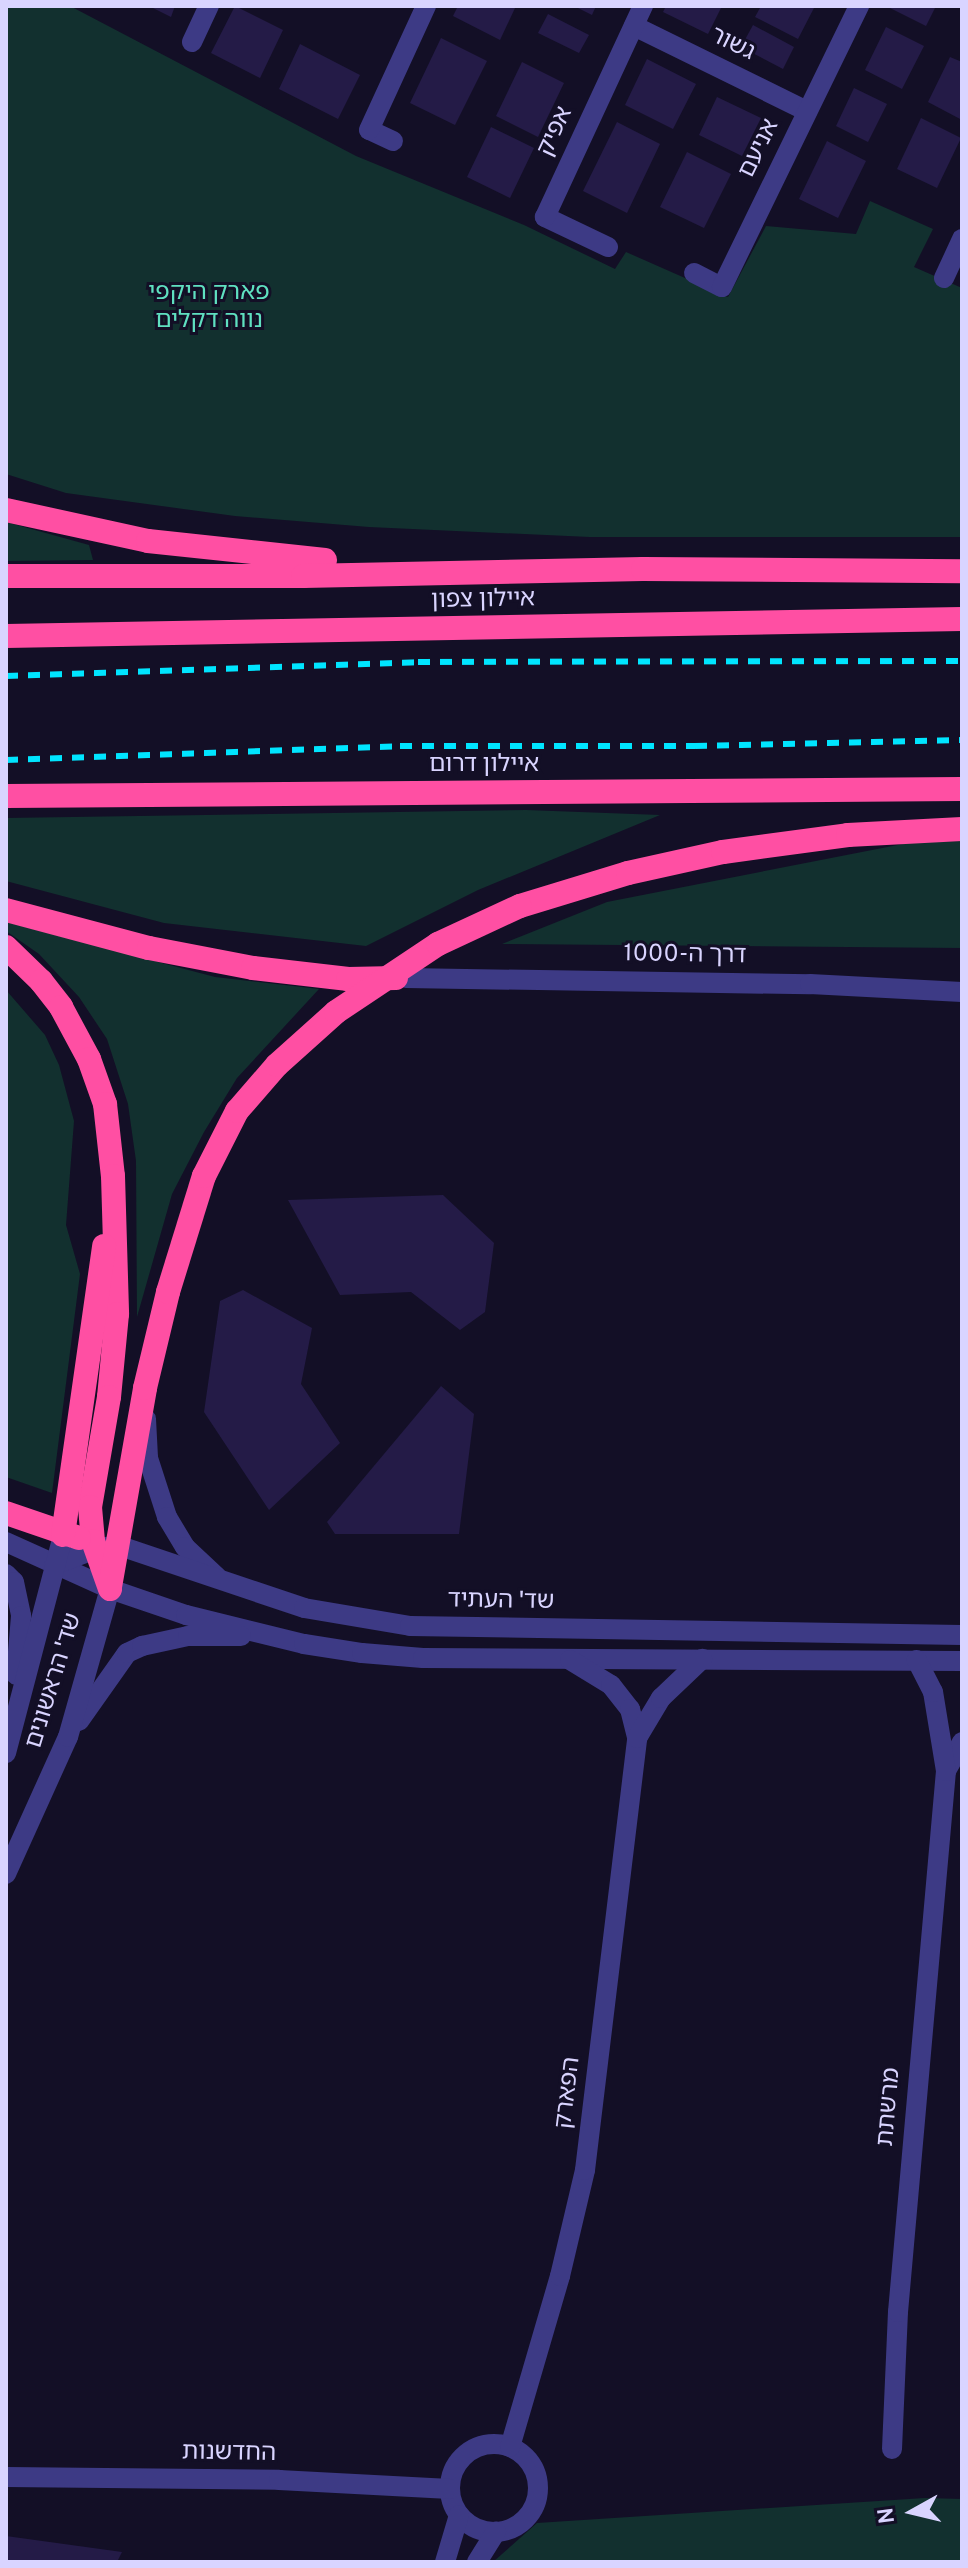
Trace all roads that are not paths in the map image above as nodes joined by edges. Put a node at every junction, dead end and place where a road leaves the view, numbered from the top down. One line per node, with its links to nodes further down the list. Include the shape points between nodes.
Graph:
1 (209, 6): 6 (street)
2 (426, 6): 8 (street, via 369,130)
3 (643, 6): 5 (street, אפיק)
4 (859, 6): 7 (street, אניעם)
5 (634, 26): 7 (street, גשור); 10 (street, אפיק, via 545,217)
6 (192, 42)
7 (807, 111): 11 (street, אניעם, via 722,287)
8 (393, 141)
9 (962, 239): 12 (street)
10 (608, 247)
11 (694, 273)
12 (944, 278)
13 (6, 510): 14 (highway, via 148,541 295,559)
14 (643, 569): 15 (highway); 16 (highway)
15 (962, 571)
16 (6, 576)
17 (962, 619): 18 (highway, איילון צפון)
18 (6, 636)
19 (962, 789): 20 (highway, איילון דרום)
20 (6, 796)
21 (962, 829): 27 (highway, bridge, via 848,835 723,852 628,873 520,906 438,944 336,1012 277,1065 237,1111 204,1176)
22 (6, 910): 24 (highway, via 149,948 253,968 348,979)
23 (6, 947): 26 (highway, via 61,1007 89,1059 105,1104)
24 (406, 978): 25 (street, דרך ה-1000, via 810,984)
25 (962, 992)
26 (113, 1176): 29 (highway); 30 (highway, via 117,1314 90,1507)
27 (145, 1388): 30 (highway); 34 (street, via 148,1458 167,1517 185,1547)
28 (6, 1513): 29 (highway)
29 (63, 1535): 30 (highway); 32 (street)
30 (106, 1541): 32 (street); 34 (street, שד' העתיד); 35 (highway)
31 (6, 1542): 32 (street)
32 (54, 1565): 35 (street); 45 (street)
33 (6, 1574): 45 (street, via 14,1582 21,1616)
34 (223, 1582): 36 (street, שד' העתיד, via 304,1608 410,1626)
35 (110, 1589): 37 (street); 42 (street, שד' הראשונים)
36 (962, 1635)
37 (269, 1636): 38 (street, via 362,1653); 42 (street, via 188,1636 127,1653)
38 (568, 1659): 39 (street); 43 (street, הפארק, via 611,1685 630,1709)
39 (702, 1659): 40 (street); 43 (street, הפארק, via 661,1698)
40 (917, 1660): 41 (street); 46 (street, מרשתת, via 933,1692)
41 (962, 1661)
42 (68, 1737): 47 (street, שד' הראשונים)
43 (637, 1738): 48 (street, הפארק, via 585,2170 557,2289)
44 (962, 1742): 46 (street, מרשתת)
45 (7, 1752)
46 (946, 1771): 49 (street, מרשתת, via 898,2312)
47 (6, 1874)
48 (510, 2447): 51 (street, via 485,2445 471,2451 460,2461); 53 (street, via 535,2471 537,2499 522,2522)
49 (892, 2449)
50 (6, 2477): 51 (street, החדשנות, via 279,2480)
51 (450, 2489): 52 (street)
52 (459, 2515): 53 (street, via 482,2530); 54 (street)
53 (496, 2532): 55 (street)
54 (445, 2562)
55 (477, 2562)

